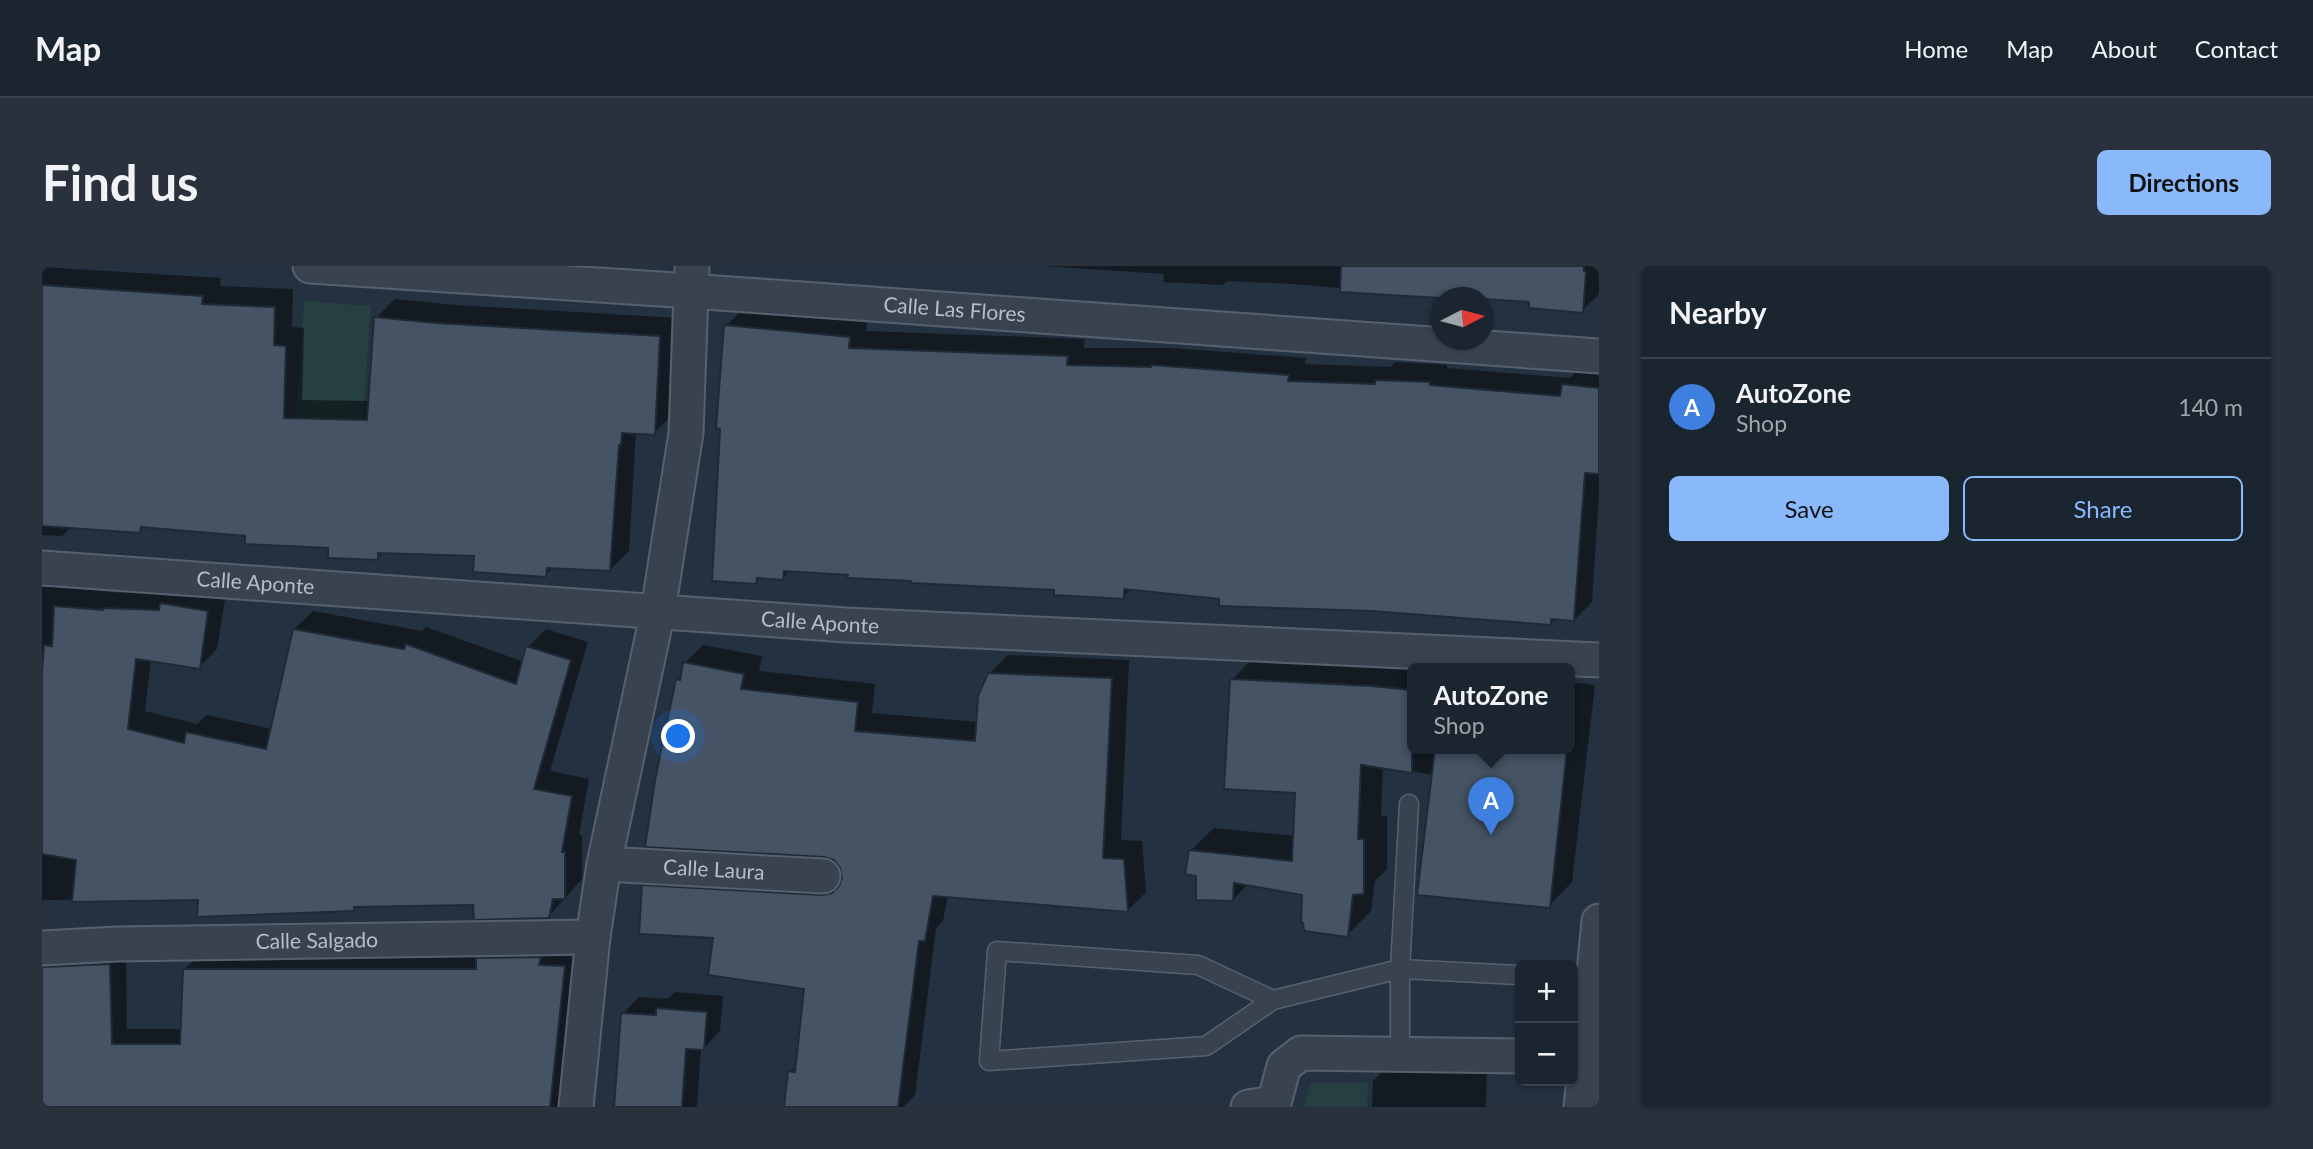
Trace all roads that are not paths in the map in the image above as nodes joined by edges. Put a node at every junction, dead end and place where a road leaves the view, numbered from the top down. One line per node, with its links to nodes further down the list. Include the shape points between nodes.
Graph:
1 (310, 266): 2 (street, Calle Las Flores)
2 (691, 278): 3 (street, Calle Las Flores); 5 (street, via 686,433)
3 (1599, 356)
4 (42, 568): 5 (street, Calle Aponte)
5 (658, 611): 6 (street, Calle Aponte, via 846,625); 8 (street)
6 (1599, 660)
7 (1409, 804): 13 (lane)
8 (604, 864): 9 (street, Calle Laura); 11 (street)
9 (823, 876)
10 (1599, 921): 18 (street)
11 (593, 937): 12 (street, Calle Salgado); 20 (street)
12 (42, 948)
13 (1400, 969): 14 (lane); 15 (lane); 16 (lane)
14 (1515, 975)
15 (1273, 1000): 15 (lane, via 1198,965 998,951 989,1061 1206,1046)
16 (1400, 1053): 17 (street); 19 (street, via 1301,1053 1284,1066)
17 (1515, 1056)
18 (1579, 1057): 21 (street)
19 (1265, 1106)
20 (576, 1107)
21 (1581, 1107)

